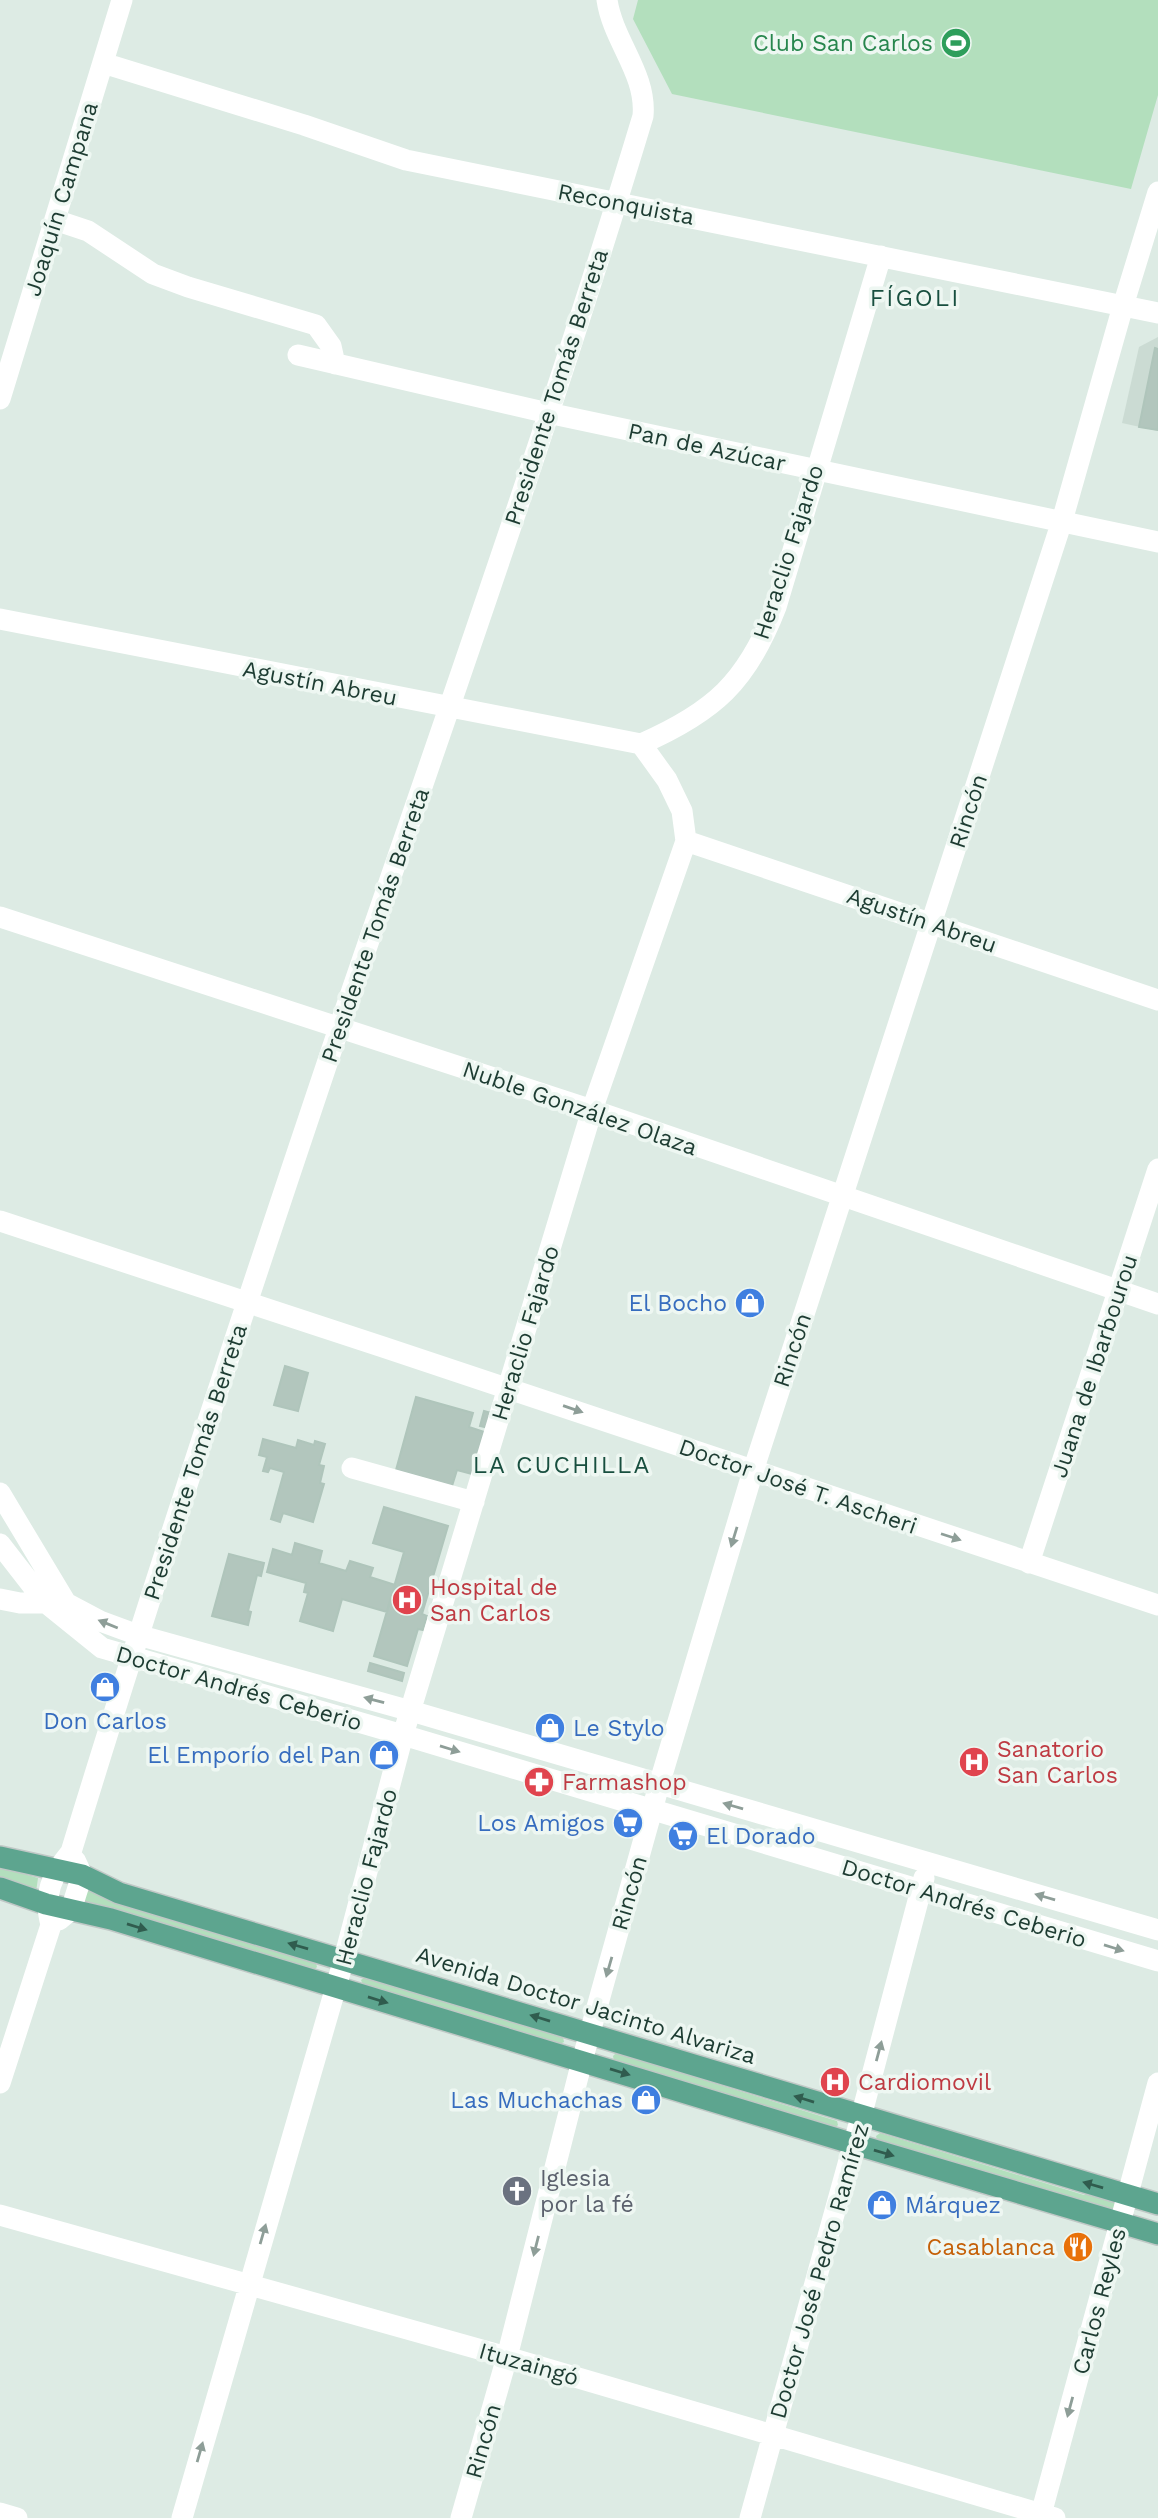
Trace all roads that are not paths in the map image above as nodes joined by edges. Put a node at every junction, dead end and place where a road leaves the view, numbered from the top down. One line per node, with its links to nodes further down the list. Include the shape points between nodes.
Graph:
1 (122, 0): 3 (street, Joaquín Campana)
2 (607, 0): 5 (street, Presidente Tomás Berreta, via 609,16 645,101)
3 (103, 63): 5 (street, Reconquista, via 407,160); 6 (street, Joaquín Campana)
4 (1158, 192): 8 (street, Rincón)
5 (617, 203): 7 (street, Reconquista); 13 (street, Presidente Tomás Berreta)
6 (55, 220): 11 (street, via 88,231 153,274 316,325 331,346); 12 (street, Joaquín Campana)
7 (881, 256): 8 (street, Reconquista); 14 (street, Heraclio Fajardo)
8 (1123, 306): 9 (street, Reconquista); 15 (street, Rincón)
9 (1158, 313)
10 (298, 355): 11 (street, Pan de Azúcar)
11 (335, 364): 13 (street, Pan de Azúcar)
12 (0, 399)
13 (548, 413): 14 (street, Pan de Azúcar); 18 (street, Presidente Tomás Berreta)
14 (815, 469): 15 (street, Pan de Azúcar); 19 (street, Heraclio Fajardo, via 776,607 747,667 704,711)
15 (1062, 522): 16 (street, Pan de Azúcar); 22 (street, Rincón)
16 (1158, 542)
17 (0, 619): 18 (street, Agustín Abreu)
18 (449, 708): 19 (street, Agustín Abreu); 24 (street, Presidente Tomás Berreta)
19 (641, 744): 20 (street, Heraclio Fajardo, via 682,811)
20 (686, 841): 22 (street, Agustín Abreu); 25 (street, Heraclio Fajardo)
21 (0, 917): 24 (street, Nuble González Olaza)
22 (932, 923): 23 (street, Agustín Abreu); 27 (street, Rincón)
23 (1158, 1000)
24 (340, 1028): 25 (street, Nuble González Olaza); 30 (street, Presidente Tomás Berreta)
25 (592, 1110): 27 (street, Nuble González Olaza); 32 (street, Heraclio Fajardo)
26 (1158, 1170): 29 (street, Juana de Ibarbourou)
27 (841, 1197): 29 (street, Nuble González Olaza); 34 (street, Rincón)
28 (0, 1221): 30 (street, Doctor José T. Ascheri)
29 (1119, 1292): 31 (street, Nuble González Olaza); 38 (street, Juana de Ibarbourou)
30 (249, 1301): 32 (street, Doctor José T. Ascheri); 42 (street, Presidente Tomás Berreta)
31 (1158, 1304)
32 (508, 1387): 34 (street, Doctor José T. Ascheri, one-way to 34); 36 (street, Heraclio Fajardo)
33 (352, 1468): 36 (street)
34 (753, 1471): 38 (street, Doctor José T. Ascheri, one-way to 38); 46 (street, Rincón, one-way to 46)
35 (0, 1493): 40 (street)
36 (474, 1502): 44 (street, Heraclio Fajardo)
37 (0, 1544): 40 (street)
38 (1029, 1563): 41 (street, Doctor José T. Ascheri)
39 (0, 1599): 40 (street)
40 (55, 1602): 42 (street, Doctor Andrés Ceberio, one-way to 40); 43 (street, Doctor Andrés Ceberio, via 102,1648)
41 (1158, 1605)
42 (138, 1635): 43 (street, Presidente Tomás Berreta); 44 (street, Doctor Andrés Ceberio, one-way to 42)
43 (131, 1657): 45 (street, Doctor Andrés Ceberio); 48 (street, Presidente Tomás Berreta)
44 (411, 1711): 45 (street, Heraclio Fajardo); 46 (street, Doctor Andrés Ceberio)
45 (403, 1735): 47 (street, Doctor Andrés Ceberio, one-way to 47); 58 (street, Heraclio Fajardo)
46 (659, 1785): 47 (street, Rincón); 50 (street, Doctor Andrés Ceberio, one-way to 46)
47 (652, 1810): 54 (street, Doctor Andrés Ceberio); 61 (street, Rincón, one-way to 61)
48 (71, 1852): 51 (street, Presidente Tomás Berreta); 52 (street)
49 (0, 1857): 51 (main road, Avenida Doctor Jacinto Alvariza)
50 (929, 1862): 54 (street, Doctor José Pedro Ramírez); 57 (street, Doctor Andrés Ceberio, one-way to 50)
51 (56, 1869): 52 (main road, Avenida Doctor Jacinto Alvariza); 56 (street, Presidente Tomás Berreta)
52 (82, 1875): 55 (street); 58 (main road, Avenida Doctor Jacinto Alvariza, one-way to 52, via 120,1893)
53 (0, 1888): 56 (main road)
54 (921, 1889): 59 (street, Doctor Andrés Ceberio, one-way to 59); 65 (street, Doctor José Pedro Ramírez, one-way to 54)
55 (71, 1910): 56 (main road); 60 (main road, one-way to 60)
56 (48, 1915): 64 (street, Presidente Tomás Berreta)
57 (1158, 1930)
58 (344, 1959): 60 (street, Heraclio Fajardo); 61 (main road, Avenida Doctor Jacinto Alvariza, one-way to 58)
59 (1158, 1961)
60 (336, 1988): 62 (main road, one-way to 62); 72 (street, Heraclio Fajardo, one-way to 60)
61 (590, 2033): 62 (street, Rincón); 65 (main road, Avenida Doctor Jacinto Alvariza, one-way to 61)
62 (582, 2061): 66 (main road, one-way to 66); 73 (street, Rincón, one-way to 73)
63 (1158, 2083): 67 (street, Carlos Reyles)
64 (0, 2084)
65 (862, 2117): 66 (street, Doctor José Pedro Ramírez); 67 (main road, Avenida Doctor Jacinto Alvariza, one-way to 65)
66 (854, 2144): 70 (main road, one-way to 70); 74 (street, Doctor José Pedro Ramírez)
67 (1127, 2195): 68 (main road, Avenida Doctor Jacinto Alvariza); 70 (street, Carlos Reyles)
68 (1158, 2204)
69 (0, 2215): 72 (street, Ituzaingó)
70 (1120, 2222): 71 (main road); 76 (street, Carlos Reyles, one-way to 76)
71 (1158, 2234)
72 (248, 2286): 73 (street, Ituzaingó); 78 (street, Heraclio Fajardo, one-way to 72)
73 (507, 2357): 74 (street, Ituzaingó); 79 (street, Rincón)
74 (773, 2434): 76 (street, Ituzaingó); 80 (street, Doctor José Pedro Ramírez)
75 (0, 2513): 77 (street)
76 (1045, 2517)
77 (17, 2518)
78 (182, 2518)
79 (461, 2518)
80 (750, 2518)

